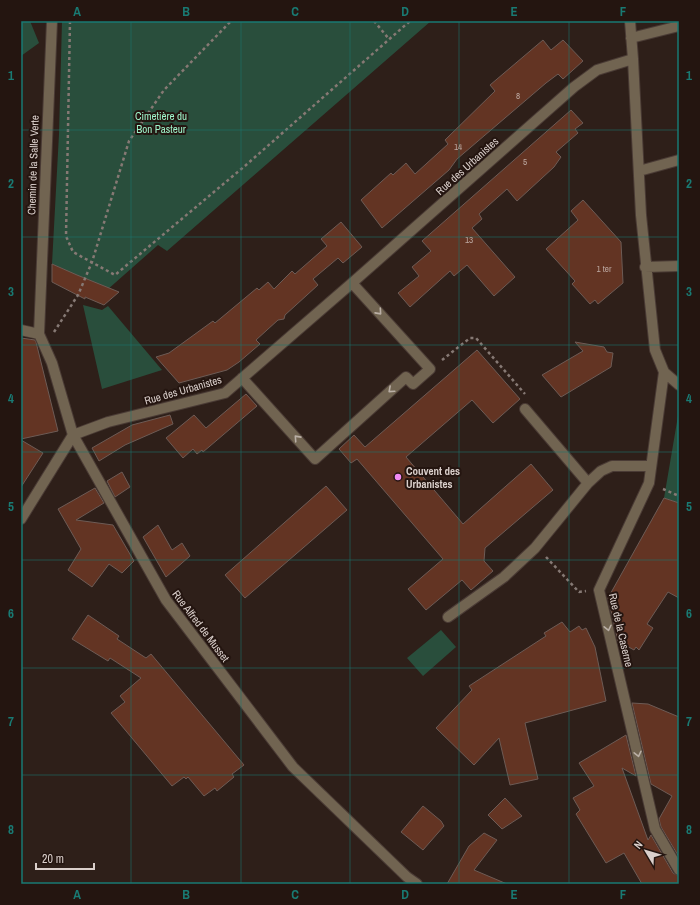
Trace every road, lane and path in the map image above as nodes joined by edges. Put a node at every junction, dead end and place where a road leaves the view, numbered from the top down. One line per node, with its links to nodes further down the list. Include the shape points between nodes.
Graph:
1 (52, 21): 18 (street, Chemin de la Salle Verte)
2 (70, 21): 13 (path, via 66,236 73,252)
3 (232, 21): 13 (path, via 164,90 129,141)
4 (374, 21): 9 (path)
5 (410, 21): 9 (path)
6 (630, 21): 8 (street)
7 (679, 26): 8 (street)
8 (631, 38): 10 (street)
9 (389, 39): 13 (path, via 246,165 115,275)
10 (633, 59): 12 (street); 16 (street, Rue des Urbanistes, via 597,70 574,87)
11 (679, 160): 12 (street)
12 (639, 171): 15 (street)
13 (92, 262): 19 (path, via 78,295)
14 (679, 266): 15 (street)
15 (646, 267): 21 (street, via 655,350)
16 (352, 283): 20 (street, one-way to 20); 22 (street, Rue des Urbanistes)
17 (21, 330): 18 (street)
18 (39, 334): 19 (street, Rue Alfred de Musset)
19 (45, 346): 25 (street, Rue Alfred de Musset)
20 (430, 369): 22 (street, one-way to 22, via 413,384 406,377 315,459); 24 (path, via 470,338 476,338 525,394)
21 (664, 372): 23 (street); 26 (street, Rue de la Caserne)
22 (242, 378): 25 (street, Rue des Urbanistes, via 225,393 108,422)
23 (679, 385)
24 (525, 409): 27 (street)
25 (74, 435): 28 (street); 33 (street, Rue Alfred de Musset, via 166,600 288,761)
26 (652, 466): 27 (street, via 612,466 601,471); 30 (street, Rue de la Caserne, via 649,483)
27 (588, 483): 31 (street, via 535,548 504,577)
28 (21, 519)
29 (552, 562): 30 (path, via 579,592)
30 (599, 590): 32 (street, Rue de la Caserne, one-way to 32, via 655,829)
31 (448, 617)
32 (679, 870)
33 (417, 884)

